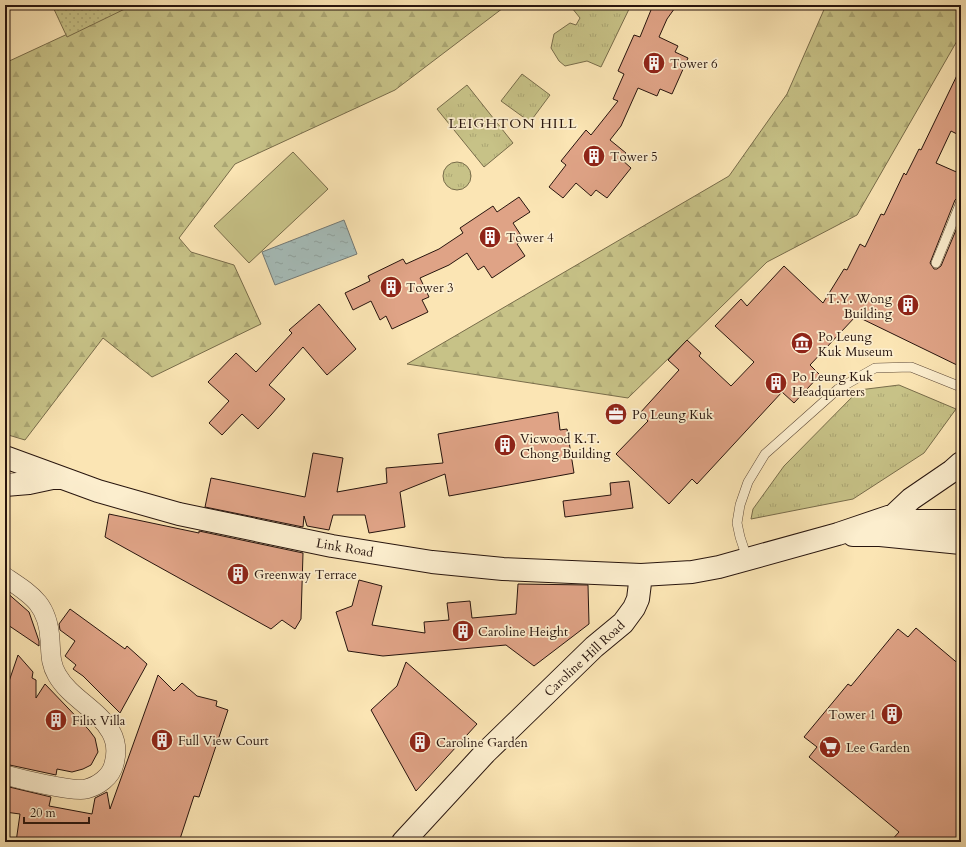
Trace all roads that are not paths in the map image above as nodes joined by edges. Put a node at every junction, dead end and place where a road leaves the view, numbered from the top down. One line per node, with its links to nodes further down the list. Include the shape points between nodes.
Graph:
1 (961, 202): 2 (lane)
2 (936, 263)
3 (961, 387): 12 (lane, via 911,367 875,368 838,388 765,454 748,482 737,523)
4 (5, 457): 6 (street, Link Road)
5 (961, 463): 8 (street, via 911,499)
6 (57, 476): 7 (street, via 29,483); 13 (street, Link Road, via 98,491 179,514 332,546 503,569)
7 (5, 485)
8 (894, 515): 9 (street, via 910,521); 10 (street)
9 (961, 521)
10 (838, 534): 11 (street, via 880,535); 12 (street)
11 (961, 543)
12 (747, 558): 13 (street, via 692,572)
13 (642, 575): 16 (street, Caroline Hill Road, via 638,599 623,623 594,647 485,753)
14 (5, 577): 15 (street, via 26,590 42,608 50,630 50,653 56,674 62,684 102,721 116,743 113,768 106,778 84,789)
15 (5, 775)
16 (403, 842)

